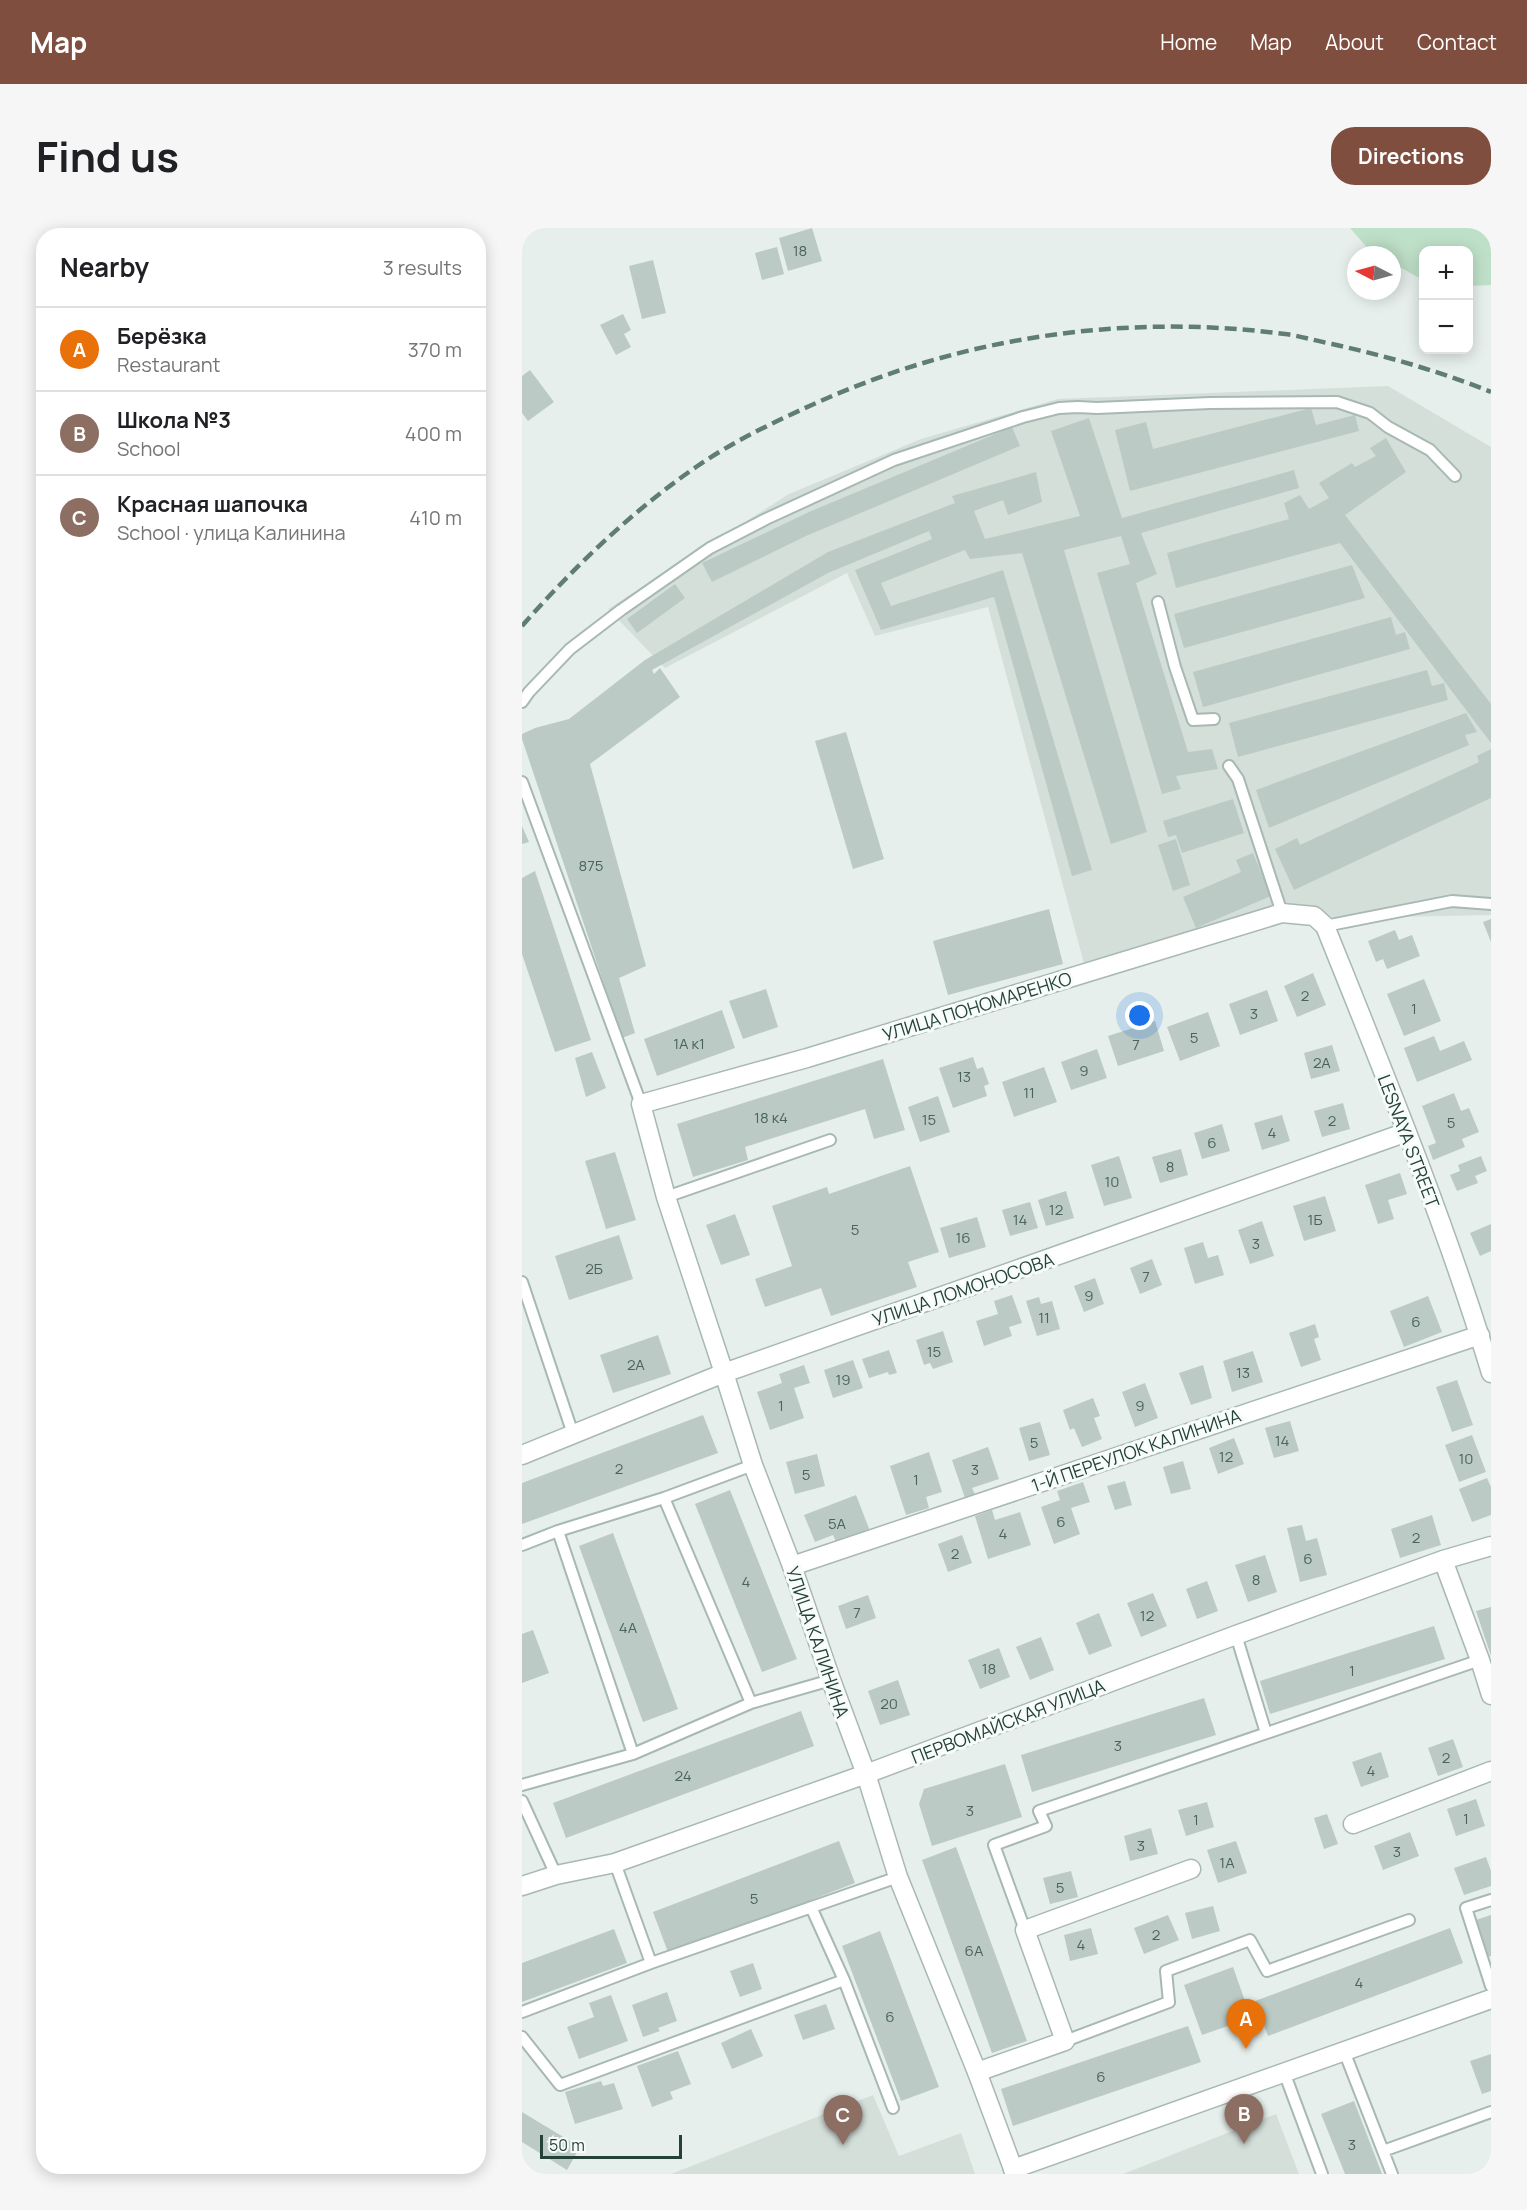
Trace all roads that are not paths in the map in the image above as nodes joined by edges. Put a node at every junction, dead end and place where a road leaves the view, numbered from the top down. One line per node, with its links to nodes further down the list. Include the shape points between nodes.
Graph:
1 (1455, 476): 3 (lane, via 1430,450 1370,413 1336,402 1059,408 894,460 710,548 570,649)
2 (1158, 602): 4 (lane, via 1193,720)
3 (522, 702)
4 (1214, 719)
5 (1229, 766): 8 (lane, via 1238,779)
6 (522, 782): 10 (lane)
7 (1491, 904): 9 (lane, via 1452,901)
8 (1282, 913): 9 (street, УЛИЦА ПОНОМАРЕНКО); 10 (street, УЛИЦА ПОНОМАРЕНКО, via 807,1058)
9 (1319, 921): 11 (street, LESNAYA STREET)
10 (641, 1104): 13 (street, УЛИЦА КАЛИНИНА)
11 (1407, 1132): 15 (street, LESNAYA STREET); 16 (street, УЛИЦА ЛОМОНОСОВА)
12 (830, 1140): 13 (lane)
13 (666, 1197): 16 (street, УЛИЦА КАЛИНИНА)
14 (522, 1282): 18 (lane)
15 (1480, 1335): 17 (street, LESNAYA STREET); 26 (street, 1-Й ПЕРЕУЛОК КАЛИНИНА)
16 (724, 1373): 18 (street, УЛИЦА ЛОМОНОСОВА); 20 (street, УЛИЦА КАЛИНИНА)
17 (1491, 1373)
18 (573, 1434): 19 (street, УЛИЦА ЛОМОНОСОВА)
19 (522, 1455)
20 (753, 1465): 21 (lane); 26 (street, УЛИЦА КАЛИНИНА)
21 (664, 1498): 22 (lane); 31 (lane)
22 (558, 1531): 23 (lane); 33 (lane)
23 (522, 1545)
24 (1491, 1546): 25 (street, ПЕРВОМАЙСКАЯ УЛИЦА)
25 (1443, 1560): 27 (street, ПЕРВОМАЙСКАЯ УЛИЦА); 28 (street)
26 (792, 1566): 29 (street, УЛИЦА КАЛИНИНА)
27 (1236, 1635): 32 (lane); 35 (street, ПЕРВОМАЙСКАЯ УЛИЦА)
28 (1480, 1660): 30 (street); 32 (lane)
29 (831, 1680): 31 (lane); 35 (street, УЛИЦА КАЛИНИНА)
30 (1491, 1695)
31 (751, 1703): 33 (lane)
32 (1266, 1733): 47 (lane, via 1039,1810 1046,1826 994,1845)
33 (633, 1754): 36 (lane)
34 (1491, 1771): 38 (street)
35 (866, 1774): 39 (street, ПЕРВОМАЙСКАЯ УЛИЦА); 42 (street, УЛИЦА КАЛИНИНА)
36 (522, 1785)
37 (522, 1801): 41 (lane)
38 (1353, 1824)
39 (615, 1863): 41 (street, ПЕРВОМАЙСКАЯ УЛИЦА); 48 (lane)
40 (1191, 1869): 47 (street)
41 (556, 1875): 43 (street, ПЕРВОМАЙСКАЯ УЛИЦА)
42 (898, 1877): 45 (lane); 56 (street, УЛИЦА КАЛИНИНА)
43 (522, 1886)
44 (1491, 1900): 50 (lane, via 1466,1908)
45 (811, 1907): 48 (lane); 49 (lane)
46 (1409, 1920): 54 (lane, via 1267,1971 1250,1940 1166,1971 1169,2002)
47 (1025, 1930): 54 (street)
48 (651, 1963): 52 (lane)
49 (844, 1980): 53 (lane, via 560,2085); 58 (lane)
50 (1491, 1986)
51 (1491, 1999): 55 (street)
52 (522, 2012)
53 (522, 2037)
54 (1065, 2041): 56 (street)
55 (1344, 2050): 57 (street); 60 (lane)
56 (977, 2072): 61 (street, УЛИЦА КАЛИНИНА)
57 (1284, 2072): 61 (street); 62 (lane)
58 (893, 2108)
59 (1491, 2112): 60 (lane)
60 (1383, 2151): 63 (lane)
61 (1014, 2171)
62 (1322, 2174)
63 (1392, 2174)

